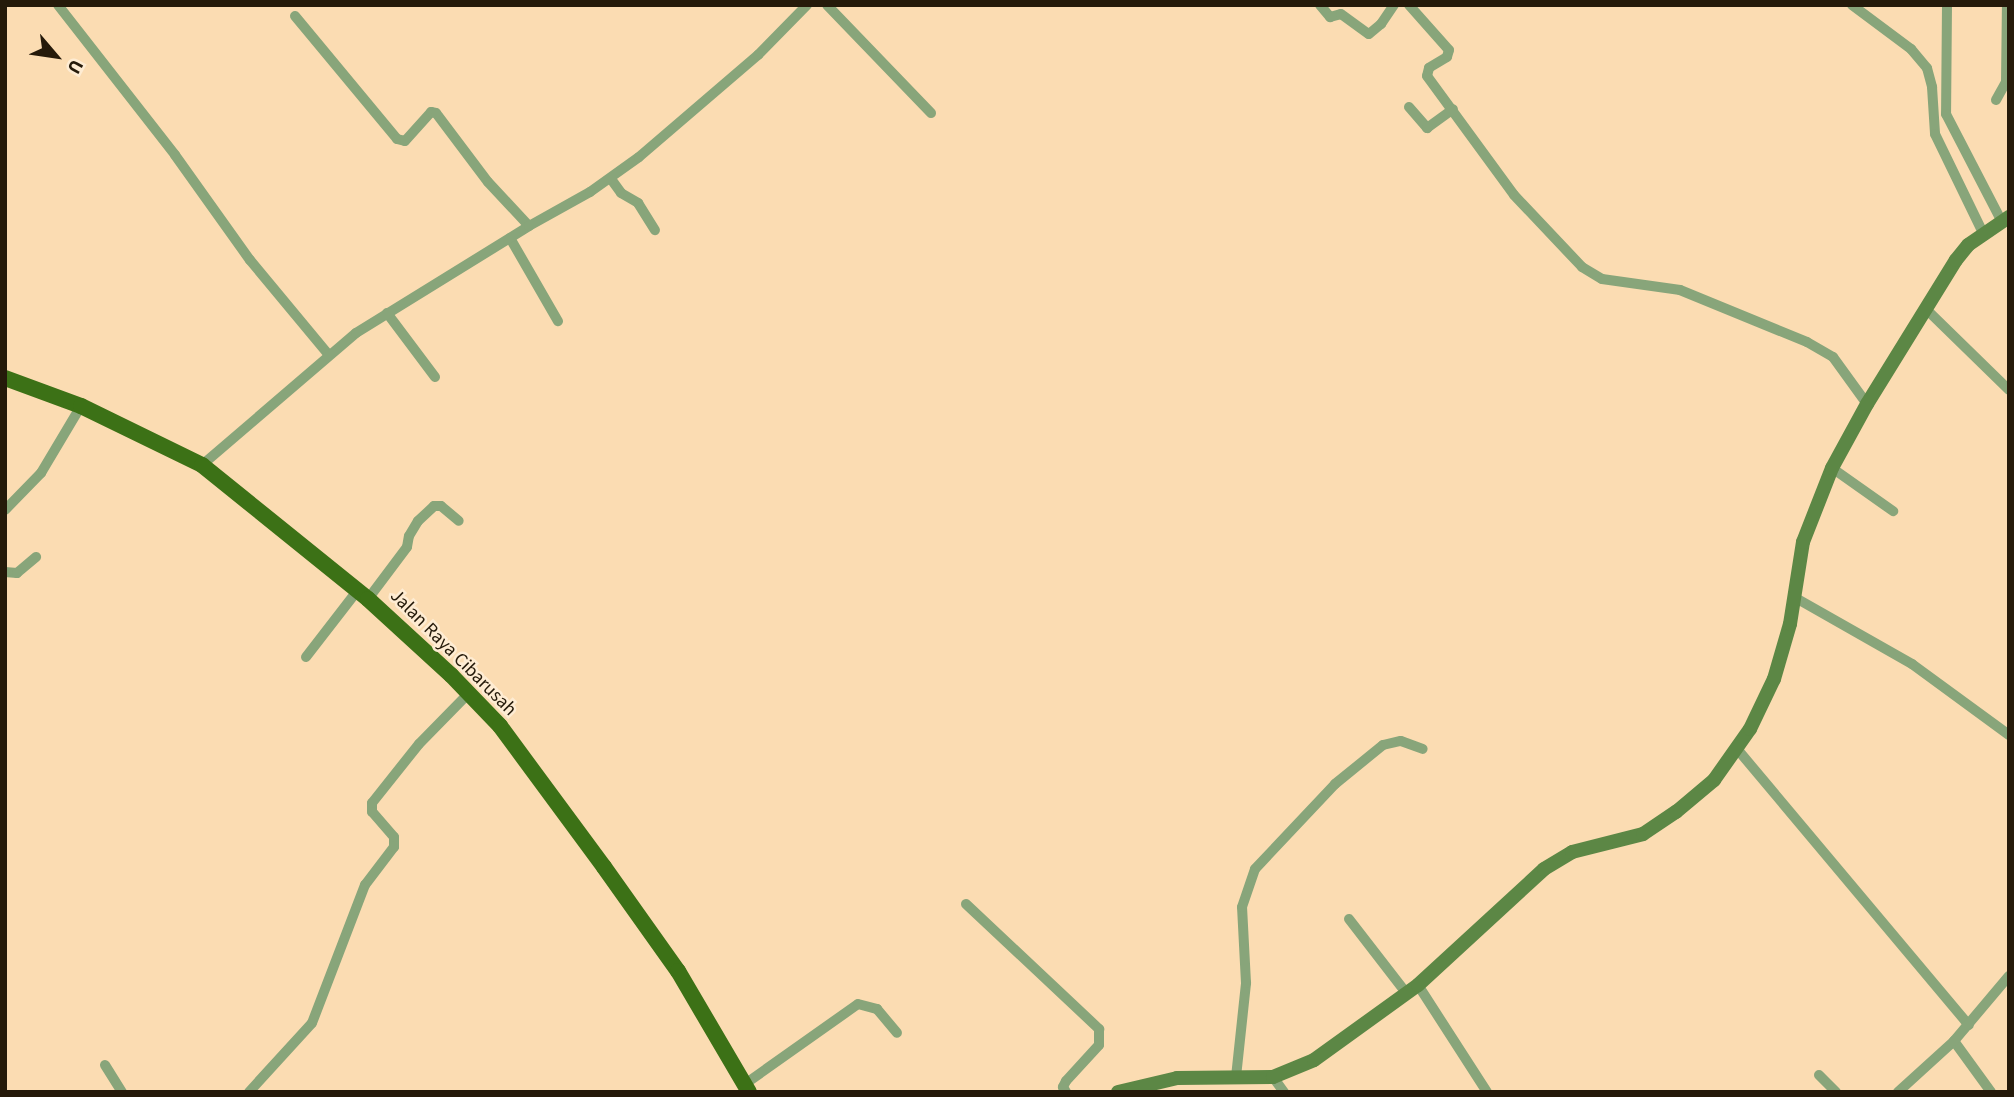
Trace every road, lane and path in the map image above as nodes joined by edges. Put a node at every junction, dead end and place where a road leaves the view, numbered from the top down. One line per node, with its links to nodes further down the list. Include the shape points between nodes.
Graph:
1 (58, 5): 24 (street, via 250,260)
2 (807, 5): 15 (street, via 682,123)
3 (827, 5): 14 (street)
4 (1320, 5): 5 (street, via 1330,17 1341,14 1371,34)
5 (1394, 5)
6 (1409, 5): 13 (street, via 1449,50 1447,57 1426,72)
7 (1852, 5): 19 (street, via 1911,49 1927,68 1936,134)
8 (1947, 5): 16 (street, via 1946,114)
9 (2007, 5): 11 (street, via 2006,82)
10 (295, 16): 17 (street, via 397,139 405,141 435,112)
11 (1996, 100)
12 (1409, 107): 13 (street, via 1427,128)
13 (1453, 109): 28 (street, via 1514,195 1590,273 1602,279 1681,290 1807,342 1833,357)
14 (931, 113)
15 (611, 179): 17 (street); 18 (street, via 621,193 638,203)
16 (2006, 220): 19 (street)
17 (528, 226): 20 (street)
18 (656, 230)
19 (1983, 233): 21 (street, via 1956,260)
20 (510, 238): 22 (street); 23 (street)
21 (1926, 309): 27 (street); 28 (street)
22 (387, 313): 24 (street); 26 (street)
23 (558, 321)
24 (328, 354): 30 (street)
25 (5, 377): 29 (main road, Jalan Raya Cibarusah)
26 (435, 377)
27 (2009, 390)
28 (1867, 404): 31 (street)
29 (81, 407): 30 (main road, Jalan Raya Cibarusah); 32 (street, via 41,473)
30 (202, 465): 37 (main road, Jalan Raya Cibarusah)
31 (1832, 468): 33 (street); 38 (street, via 1803,542)
32 (5, 510)
33 (1893, 510)
34 (459, 521): 37 (street, via 441,506 434,506 418,521 407,547)
35 (36, 557): 36 (street, via 17,573)
36 (5, 572)
37 (363, 595): 39 (street); 40 (main road, Jalan Raya Cibarusah)
38 (1794, 597): 41 (street, via 1912,664); 43 (street, via 1774,680)
39 (306, 657)
40 (469, 693): 55 (main road, Jalan Raya Cibarusah, via 500,726 678,971); 57 (street, via 428,734 372,803 372,812 394,837 394,847 365,885 312,1023)
41 (2009, 735)
42 (1423, 749): 53 (street, via 1401,741 1384,745 1335,784 1255,870 1242,907 1246,984)
43 (1738, 750): 47 (street, via 1714,780 1658,825 1623,841 1572,852 1544,869); 48 (street)
44 (966, 904): 58 (street, via 1098,1029 1099,1045 1066,1081)
45 (1349, 919): 47 (street)
46 (2009, 976): 48 (street)
47 (1413, 989): 54 (street, via 1314,1060); 61 (street)
48 (1969, 1025): 50 (street)
49 (897, 1033): 55 (street, via 877,1009 858,1004)
50 (1954, 1041): 63 (street); 64 (street)
51 (105, 1065): 56 (street)
52 (1819, 1075): 62 (street)
53 (1236, 1077): 54 (street); 59 (street, via 1177,1078)
54 (1273, 1077): 60 (street)
55 (747, 1088)
56 (122, 1092)
57 (249, 1092)
58 (1066, 1092)
59 (1118, 1092)
60 (1284, 1092)
61 (1487, 1092)
62 (1836, 1092)
63 (1898, 1092)
64 (1991, 1092)

